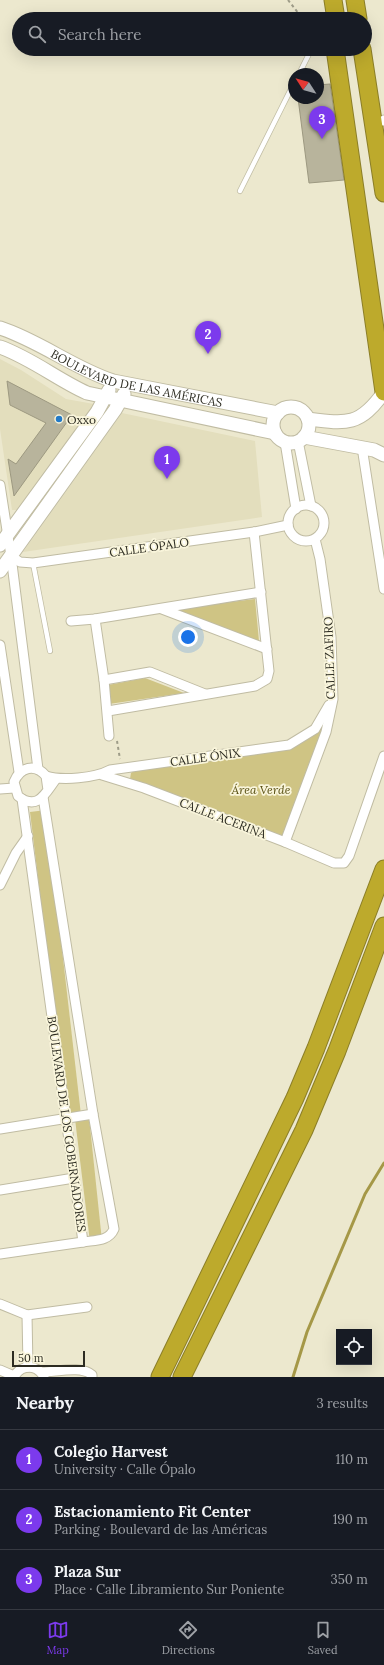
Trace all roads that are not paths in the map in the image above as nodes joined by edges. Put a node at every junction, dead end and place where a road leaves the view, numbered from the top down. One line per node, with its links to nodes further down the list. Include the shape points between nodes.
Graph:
1 (330, 0): 4 (highway)
2 (333, 0): 5 (highway)
3 (355, 0): 6 (highway)
4 (330, 12)
5 (335, 12)
6 (357, 12)
7 (308, 56): 11 (lane)
8 (335, 56): 22 (highway)
9 (341, 56): 18 (highway)
10 (363, 56): 12 (highway)
11 (302, 68)
12 (367, 79): 14 (highway); 16 (highway)
13 (288, 96): 15 (lane)
14 (384, 122)
15 (240, 191)
16 (384, 193)
17 (0, 328): 20 (main road, BOULEVARD DE LAS AMÉRICAS)
18 (384, 332)
19 (0, 347): 23 (main road, BOULEVARD DE LAS AMÉRICAS, via 66,384)
20 (113, 381): 21 (main road, BOULEVARD DE LAS AMÉRICAS); 23 (main road)
21 (128, 384): 24 (main road); 25 (main road, BOULEVARD DE LAS AMÉRICAS)
22 (384, 392): 26 (main road, via 370,411 354,420 335,423)
23 (106, 398): 24 (main road, BOULEVARD DE LAS AMÉRICAS); 38 (main road)
24 (120, 401): 27 (main road, BOULEVARD DE LAS AMÉRICAS); 39 (main road)
25 (278, 413): 26 (main road, via 283,409 295,408 305,414); 27 (main road, via 273,422)
26 (308, 420): 28 (main road, via 308,428)
27 (275, 433): 29 (main road)
28 (301, 439): 29 (main road); 30 (main road); 33 (street)
29 (285, 442): 34 (street)
30 (362, 447): 31 (main road); 42 (street)
31 (384, 454)
32 (0, 485): 38 (street)
33 (311, 506): 34 (street); 37 (street, via 321,512 323,518 323,530)
34 (296, 509): 35 (street)
35 (288, 525): 36 (street, CALLE ÓPALO); 37 (street, via 293,536 298,539)
36 (254, 532): 40 (street, CALLE ÓPALO); 43 (street)
37 (315, 539): 52 (street, CALLE ZAFIRO, via 331,636)
38 (4, 540): 39 (street)
39 (11, 556): 40 (street, CALLE ÓPALO, via 20,562); 41 (main road); 57 (street)
40 (33, 563): 49 (lane)
41 (0, 571)
42 (384, 589)
43 (261, 592): 44 (street); 48 (street)
44 (161, 608): 45 (street); 48 (street)
45 (95, 619): 46 (street); 50 (street)
46 (71, 621)
47 (0, 645): 58 (street)
48 (267, 649): 51 (street, via 267,680 255,686)
49 (50, 651)
50 (104, 680): 51 (street, via 150,672); 53 (street)
51 (205, 694): 53 (street)
52 (333, 699): 56 (street, CALLE ÓNIX, via 315,729 289,745); 68 (street, CALLE ZAFIRO, via 326,732)
53 (108, 711): 54 (street)
54 (109, 736)
55 (384, 756): 68 (street, CALLE ACERINA, via 349,856 344,863 334,863)
56 (125, 768): 59 (street, CALLE ÓNIX, via 110,770); 62 (street)
57 (38, 769): 58 (street, via 28,768); 60 (street)
58 (20, 772): 63 (street, via 14,782)
59 (102, 775): 61 (street, CALLE ÓNIX); 62 (street, CALLE ACERINA)
60 (46, 776): 61 (street, CALLE ÓNIX); 65 (street)
61 (56, 779): 65 (street)
62 (125, 783): 68 (street, CALLE ACERINA)
63 (14, 788): 64 (street); 66 (street)
64 (0, 790)
65 (46, 794): 66 (street, via 33,802); 72 (street, BOULEVARD DE LOS GOBERNADORES)
66 (22, 799): 67 (street, BOULEVARD DE LOS GOBERNADORES)
67 (28, 836): 70 (street); 73 (street, BOULEVARD DE LOS GOBERNADORES)
68 (285, 842)
69 (384, 869): 87 (highway, via 295,1098)
70 (0, 885)
71 (384, 926): 88 (highway, via 304,1130)
72 (93, 1114): 73 (street); 77 (street, BOULEVARD DE LOS GOBERNADORES, via 114,1229 106,1238)
73 (66, 1118): 74 (street); 75 (street, BOULEVARD DE LOS GOBERNADORES)
74 (0, 1129)
75 (74, 1178): 76 (street); 77 (street, BOULEVARD DE LOS GOBERNADORES)
76 (0, 1190)
77 (84, 1242): 78 (street)
78 (0, 1254)
79 (0, 1304): 81 (street)
80 (87, 1307): 81 (street)
81 (27, 1315): 82 (street)
82 (28, 1367): 84 (street, via 33,1367); 85 (street, via 18,1371)
83 (0, 1370): 85 (street)
84 (43, 1375): 86 (street, via 81,1370 88,1371)
85 (14, 1376)
86 (92, 1377)
87 (160, 1377)
88 (182, 1377)

